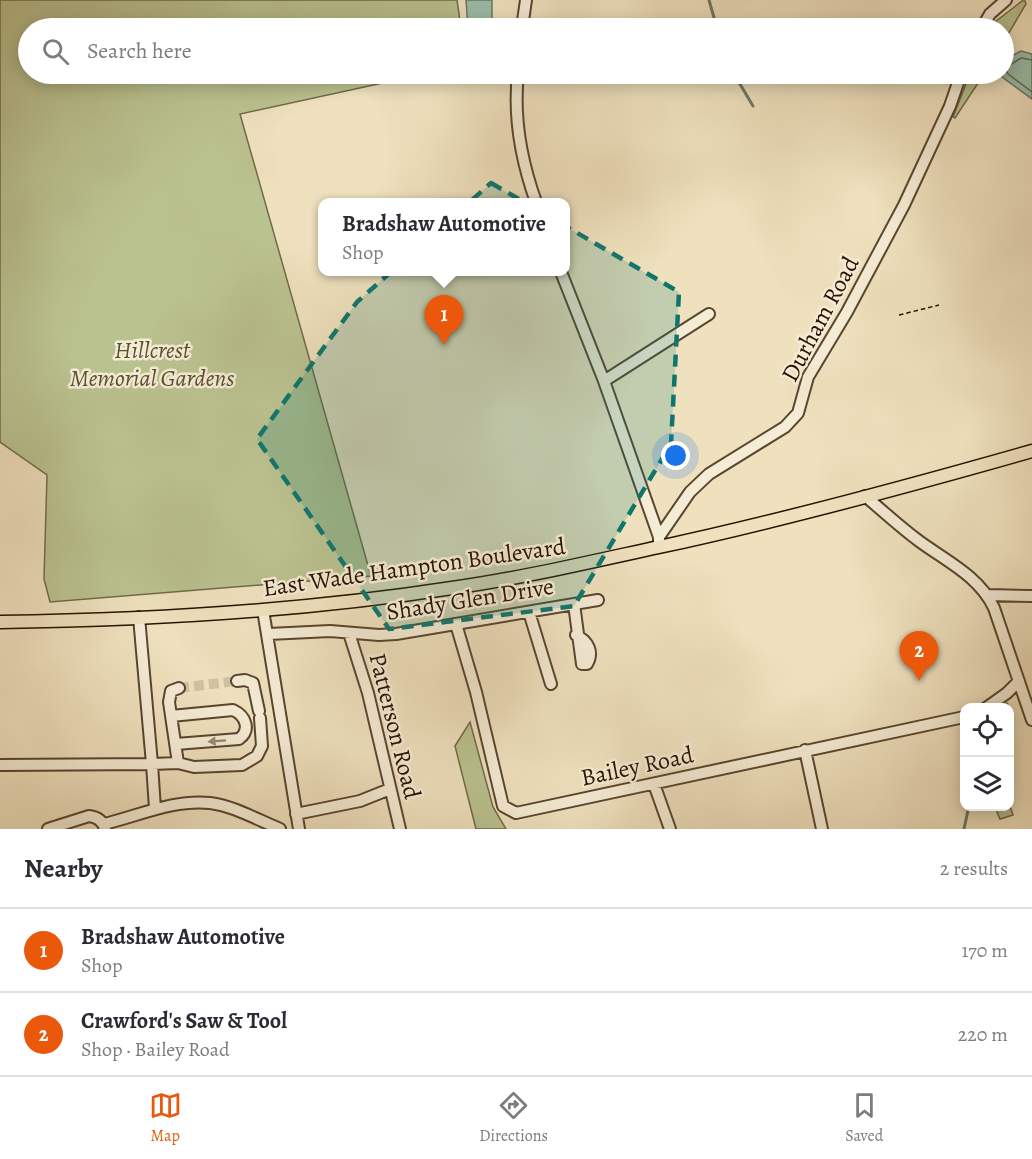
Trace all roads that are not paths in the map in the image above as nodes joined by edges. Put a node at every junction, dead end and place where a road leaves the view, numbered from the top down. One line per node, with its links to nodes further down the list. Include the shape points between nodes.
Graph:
1 (526, 0): 3 (street)
2 (1006, 0): 4 (street)
3 (523, 18)
4 (988, 18)
5 (517, 84): 7 (street, via 518,135)
6 (958, 84): 15 (street, Durham Road, via 904,205 808,377 798,413 785,426 709,474 686,498)
7 (535, 198)
8 (563, 276): 10 (street)
9 (709, 314): 10 (street)
10 (604, 381): 15 (street)
11 (1032, 451): 13 (main road, East Wade Hampton Boulevard)
12 (1032, 458): 13 (main road, East Wade Hampton Boulevard)
13 (932, 479): 14 (main road, East Wade Hampton Boulevard)
14 (865, 496): 15 (main road, East Wade Hampton Boulevard, via 714,535); 16 (street)
15 (659, 542): 20 (main road, East Wade Hampton Boulevard, via 564,569 452,588)
16 (988, 595): 17 (street); 29 (street)
17 (1032, 596)
18 (598, 600): 19 (street, Shady Glen Drive)
19 (573, 604): 21 (street, Shady Glen Drive); 27 (street)
20 (263, 610): 22 (main road, East Wade Hampton Boulevard); 26 (street)
21 (529, 612): 24 (street, Shady Glen Drive); 30 (street)
22 (139, 618): 23 (main road, East Wade Hampton Boulevard); 41 (street)
23 (0, 622)
24 (456, 624): 25 (street, Shady Glen Drive, via 396,634); 43 (street, Bailey Road, via 507,810 521,813)
25 (349, 633): 26 (street, Shady Glen Drive); 44 (street, Patterson Road, via 368,693)
26 (269, 634): 31 (street)
27 (576, 635)
28 (237, 681): 33 (street, via 250,682)
29 (1019, 681): 34 (street); 37 (street)
30 (551, 684)
31 (277, 687): 33 (street); 46 (street)
32 (179, 688): 35 (street, via 169,694)
33 (256, 690): 40 (street, via 263,735 257,756 242,765 195,767)
34 (993, 703)
35 (171, 716): 38 (street); 38 (street, one-way to 38, via 233,710 246,724 238,739)
36 (960, 718): 39 (street, Bailey Road)
37 (1032, 720)
38 (176, 744): 40 (street)
39 (805, 750): 43 (street, Bailey Road); 53 (street)
40 (178, 763): 41 (street)
41 (152, 764): 42 (street); 45 (street)
42 (0, 765)
43 (654, 784): 52 (street)
44 (390, 789): 46 (street, via 360,801); 51 (street, Patterson Road)
45 (155, 809): 47 (street); 49 (street, via 210,803)
46 (296, 814): 50 (street)
47 (105, 826): 48 (street, via 96,816 89,816)
48 (48, 829)
49 (280, 829)
50 (299, 829)
51 (400, 829)
52 (670, 829)
53 (822, 829)

